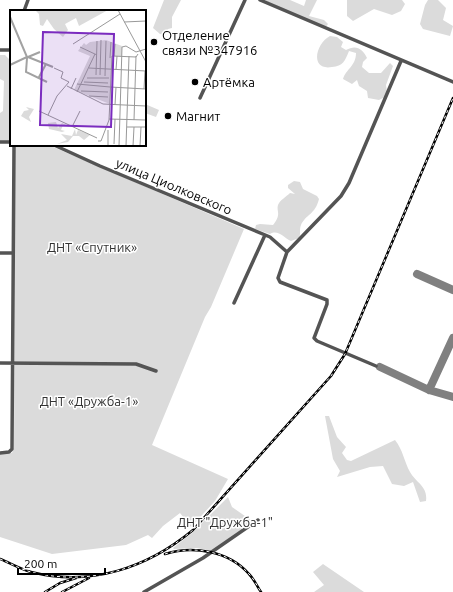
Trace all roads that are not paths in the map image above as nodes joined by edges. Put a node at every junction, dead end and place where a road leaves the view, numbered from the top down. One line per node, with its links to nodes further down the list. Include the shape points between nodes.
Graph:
1 (28, 0): 4 (street)
2 (245, 0): 7 (street)
3 (260, 0): 5 (street)
4 (24, 10)
5 (401, 61): 6 (street); 11 (street, via 349,183 341,196)
6 (453, 82)
7 (200, 98)
8 (14, 146): 13 (street)
9 (56, 146): 10 (street, улица Циолковского)
10 (265, 235): 11 (street, улица Циолковского); 14 (street)
11 (286, 252): 17 (street, via 279,272 280,282 327,300 314,338 316,341)
12 (0, 253): 13 (street)
13 (13, 253): 16 (street)
14 (234, 303)
15 (0, 363): 16 (street)
16 (13, 363): 18 (street, via 136,364); 19 (street, via 12,449 9,452)
17 (376, 366)
18 (156, 371)
19 (0, 452)
20 (258, 520): 21 (street, via 203,558)
21 (144, 592)

